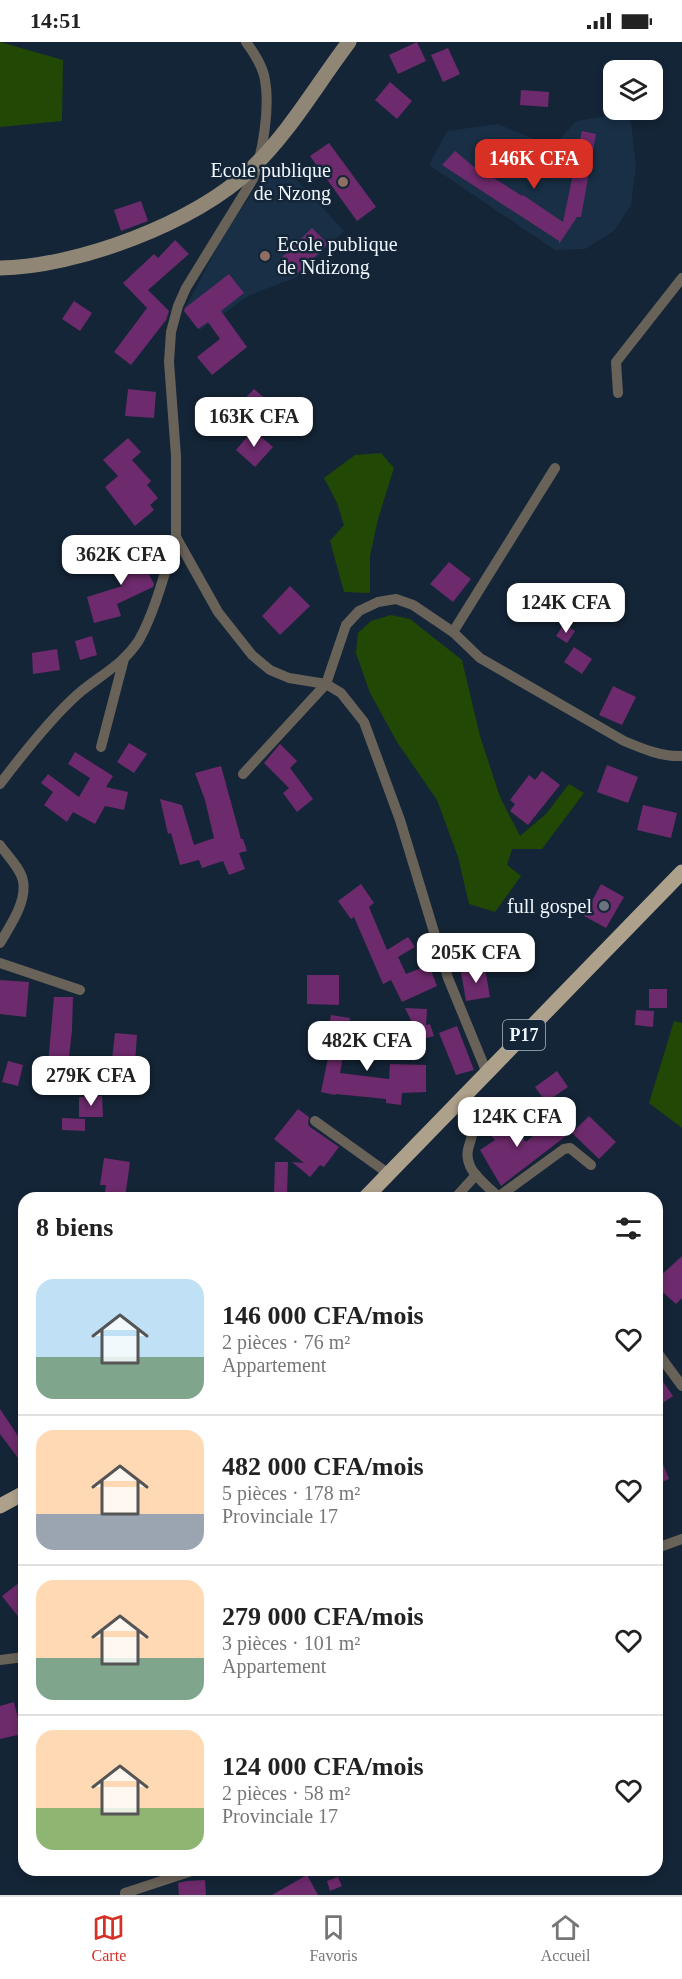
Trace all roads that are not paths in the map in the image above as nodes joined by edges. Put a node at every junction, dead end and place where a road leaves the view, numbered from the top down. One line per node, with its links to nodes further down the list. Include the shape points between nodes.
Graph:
1 (246, 42): 3 (street, via 265,79)
2 (349, 42): 3 (street)
3 (260, 160): 4 (street, via 212,199 105,249 48,263); 8 (street, via 186,288 171,333)
4 (0, 268)
5 (682, 278): 6 (street, via 616,362)
6 (618, 393)
7 (555, 468): 9 (street)
8 (176, 537): 10 (street, via 149,621); 11 (street, via 218,612 252,655 270,670 289,678)
9 (453, 632): 11 (street, via 413,605 396,599 378,602 359,611 346,625); 13 (street, via 480,658 624,741 644,750)
10 (124, 659): 12 (street); 15 (street, via 62,710)
11 (326, 684): 14 (street); 21 (street, via 341,693 364,722 400,820 448,978)
12 (101, 747)
13 (682, 756)
14 (243, 774)
15 (0, 784)
16 (0, 845): 18 (street, via 23,880 23,896)
17 (682, 872): 21 (main road, P17)
18 (0, 943)
19 (0, 963): 20 (street)
20 (80, 990)
21 (487, 1073): 22 (main road, P17)
22 (457, 1105): 25 (main road, P17); 26 (street, via 472,1125 468,1155)
23 (315, 1120): 25 (street)
24 (591, 1165): 30 (street, via 570,1148 564,1149)
25 (389, 1174): 27 (main road, P17)
26 (476, 1175): 28 (street); 29 (street)
27 (371, 1192)
28 (460, 1192)
29 (493, 1192)
30 (507, 1192)
31 (663, 1360): 32 (street)
32 (682, 1386)
33 (18, 1496): 34 (main road)
34 (0, 1506)
35 (682, 1539): 36 (street)
36 (663, 1546)
37 (18, 1658): 38 (street)
38 (0, 1660)
39 (178, 1876): 40 (street)
40 (125, 1895)

